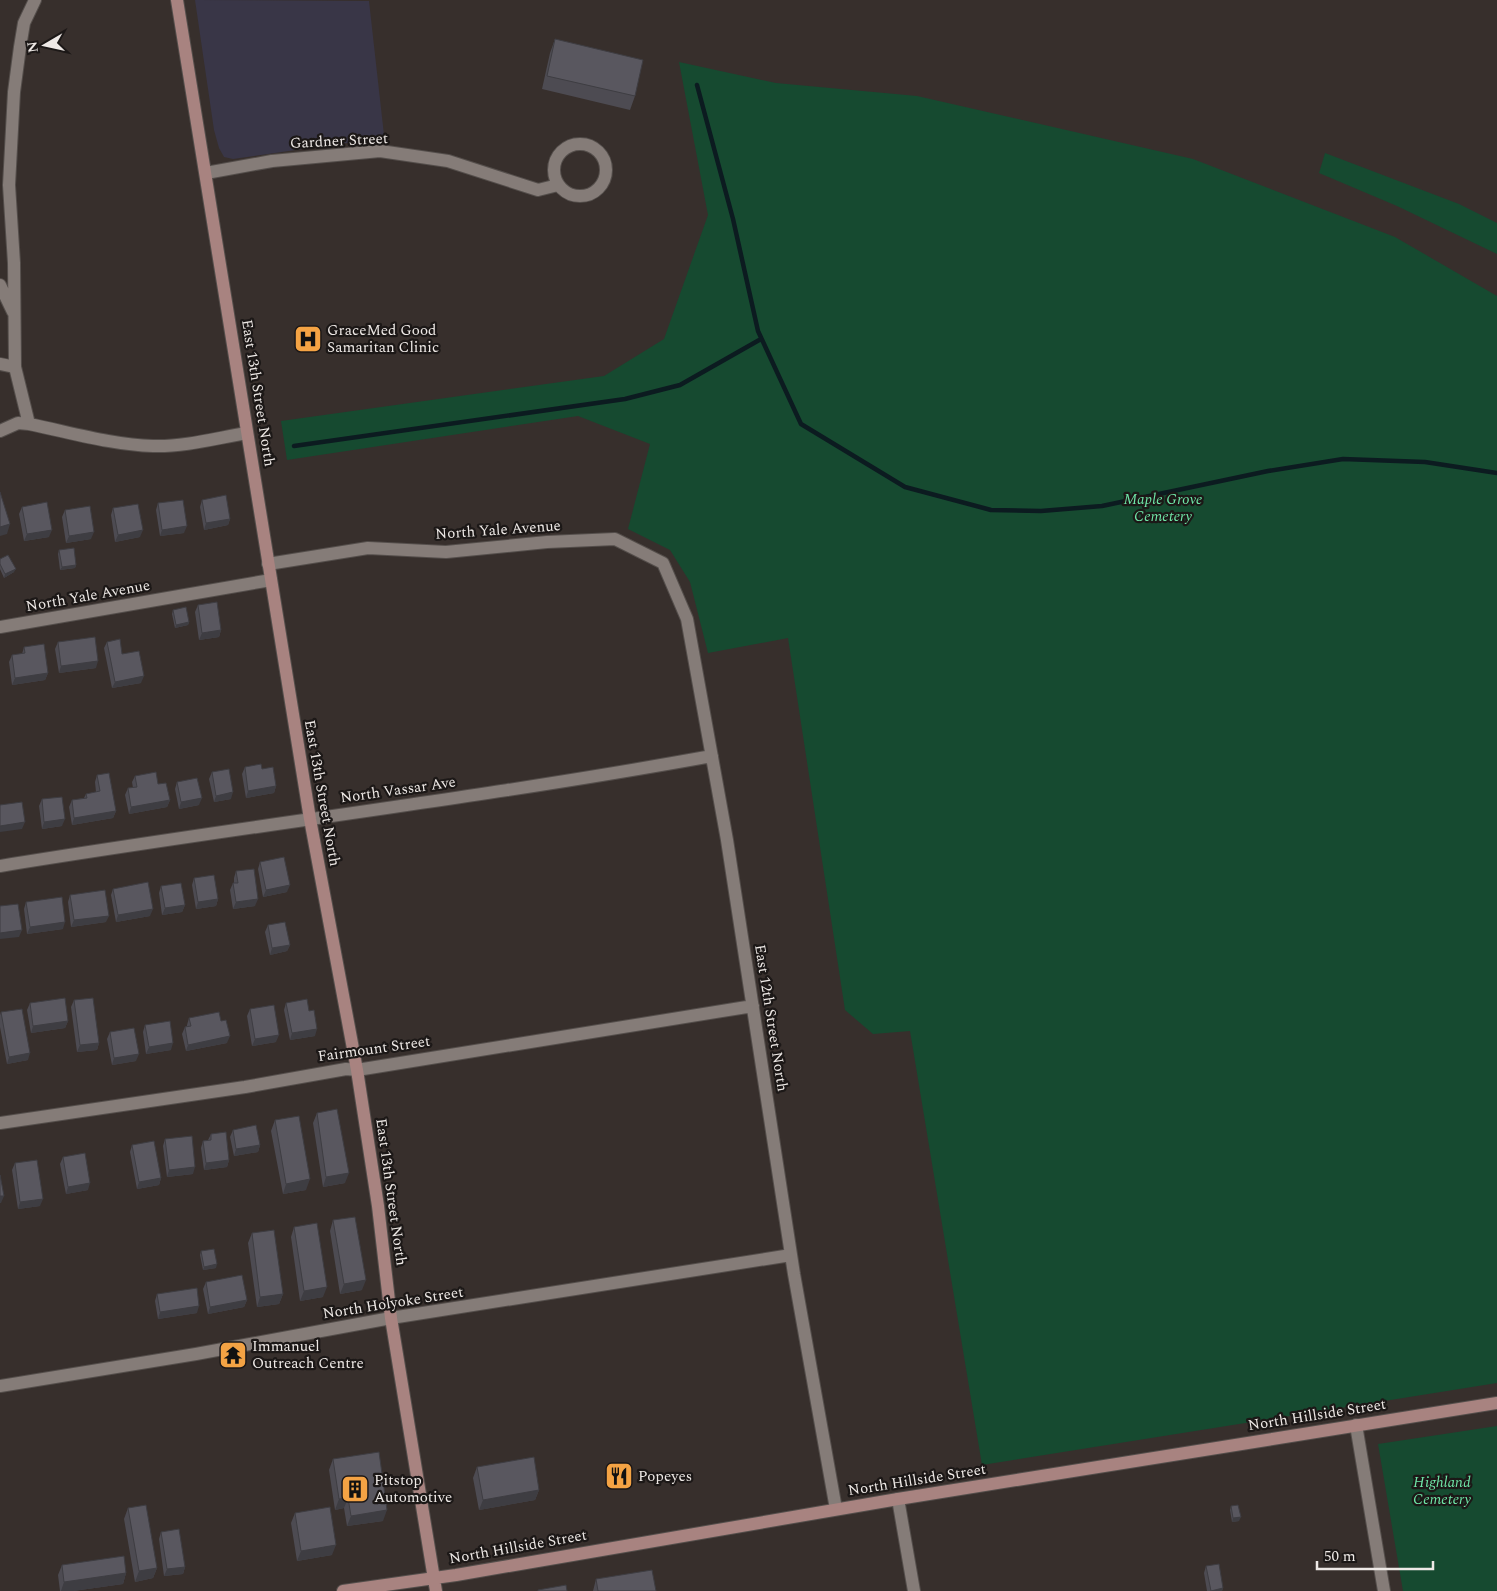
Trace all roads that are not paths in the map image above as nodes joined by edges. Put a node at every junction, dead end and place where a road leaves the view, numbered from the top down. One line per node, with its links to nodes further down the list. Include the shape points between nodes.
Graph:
1 (35, 0): 6 (street, via 24,23 14,92 9,185)
2 (177, 0): 3 (main road, East 13th Street North)
3 (206, 173): 4 (street, Gardner Street, via 272,162 380,152 448,161 538,190); 11 (main road, East 13th Street North)
4 (558, 185): 4 (street, via 575,196 595,191 606,174 601,155 584,144 565,148 554,165)
5 (0, 285): 6 (street)
6 (15, 317): 8 (street)
7 (0, 364): 8 (street)
8 (15, 367): 9 (street)
9 (29, 424): 10 (street, via 18,422); 11 (street, via 152,446)
10 (0, 431)
11 (248, 433): 13 (main road, East 13th Street North)
12 (638, 550): 13 (street, North Yale Avenue, via 616,539 446,552 368,548); 16 (street, East 12th Street North, via 663,563 687,619)
13 (268, 564): 14 (main road, East 13th Street North)
14 (271, 580): 15 (street, North Yale Avenue); 17 (main road, East 13th Street North)
15 (0, 627)
16 (712, 756): 17 (street, North Vassar Ave, via 573,781); 19 (street, East 12th Street North)
17 (310, 819): 18 (street, North Vassar Ave); 20 (main road, East 13th Street North)
18 (0, 866)
19 (753, 1006): 20 (street, Fairmount Street); 22 (street, East 12th Street North)
20 (357, 1070): 21 (street, Fairmount Street, via 346,1069); 23 (main road, East 13th Street North)
21 (0, 1123)
22 (791, 1255): 23 (street, North Holyoke Street); 28 (street, East 12th Street North)
23 (391, 1318): 24 (street, North Holyoke Street); 29 (main road, East 13th Street North)
24 (0, 1386)
25 (1497, 1403): 26 (main road, North Hillside Street)
26 (1356, 1425): 27 (main road, North Hillside Street); 33 (street)
27 (898, 1499): 28 (main road, North Hillside Street); 32 (street)
28 (836, 1509): 29 (main road, North Hillside Street)
29 (433, 1578): 30 (main road, North Hillside Street); 31 (main road, East 13th Street North)
30 (343, 1591)
31 (436, 1591)
32 (914, 1591)
33 (1384, 1591)

